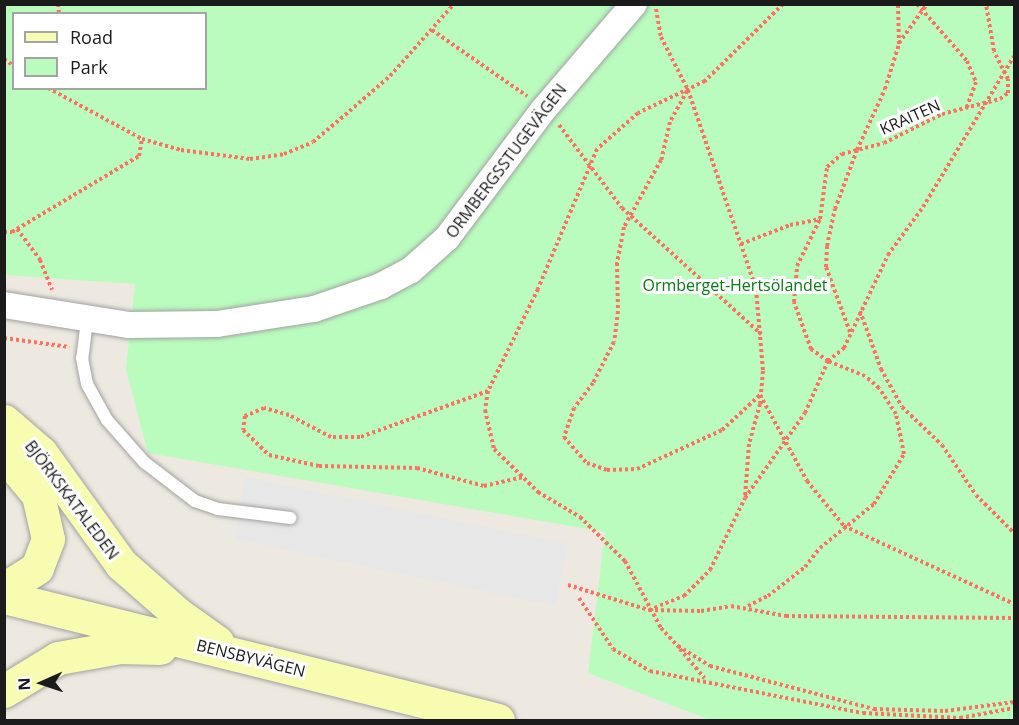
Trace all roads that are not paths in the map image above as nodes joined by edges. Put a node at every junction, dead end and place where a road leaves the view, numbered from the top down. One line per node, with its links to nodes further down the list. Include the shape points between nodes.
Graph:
1 (634, 4): 3 (street, ORMBERGSSTUGEVÄGEN, via 544,109 447,238 423,261 381,286 314,309 267,319 162,325)
2 (4, 304): 3 (street, ORMBERGSSTUGEVÄGEN)
3 (87, 320): 6 (lane, via 82,358 87,384 107,420 144,462 195,501 229,511)
4 (4, 421): 9 (main road, BJÖRKSKATALEDEN, via 41,453 109,550 140,583 211,638)
5 (4, 454): 7 (main road, BJÖRKSKATALEDEN, via 38,495 48,539 37,568)
6 (290, 518)
7 (4, 589)
8 (4, 597): 9 (main road, BENSBYVÄGEN)
9 (257, 660): 10 (main road, via 120,647 58,658); 11 (main road, BENSBYVÄGEN)
10 (4, 691)
11 (498, 720)

